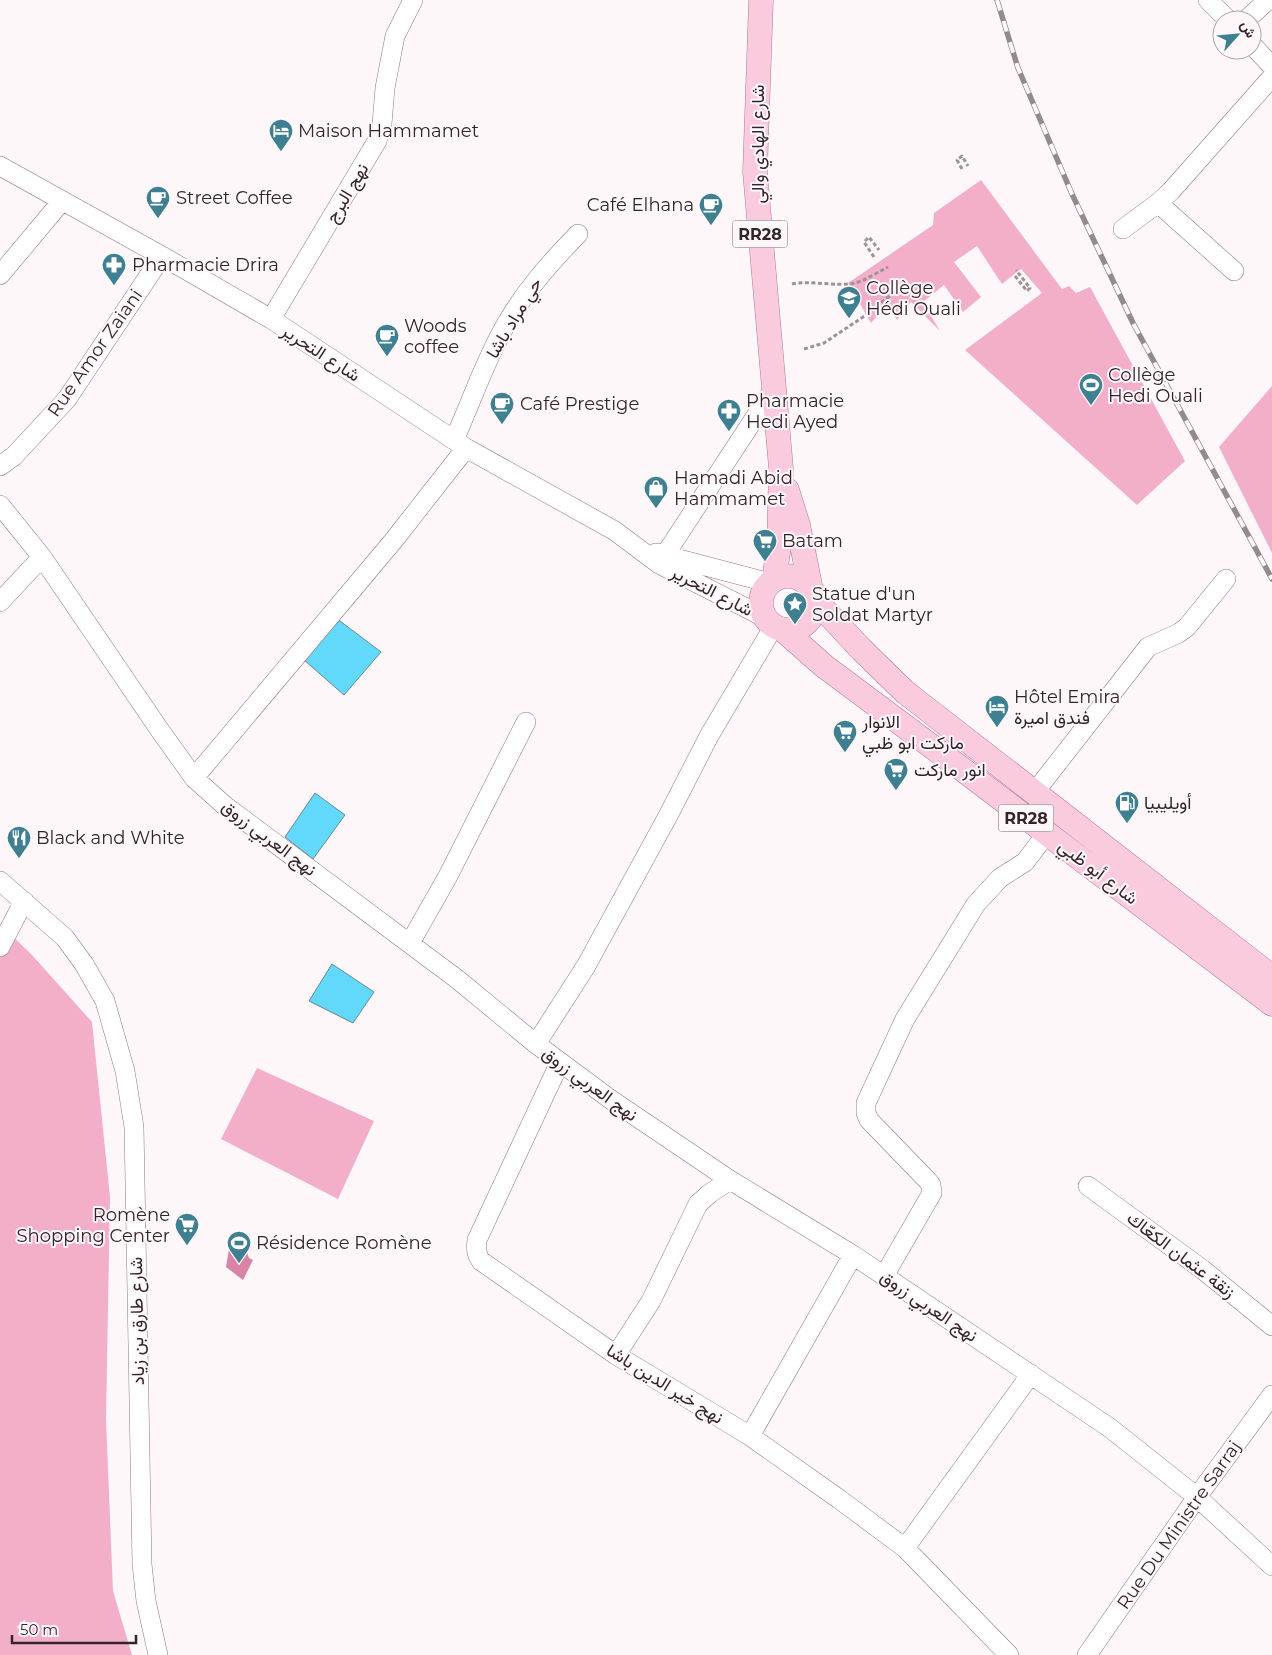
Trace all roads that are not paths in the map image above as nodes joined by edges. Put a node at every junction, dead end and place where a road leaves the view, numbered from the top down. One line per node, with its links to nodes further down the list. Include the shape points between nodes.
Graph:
1 (413, 0): 18 (street, نهج البرج, via 395,36 377,141)
2 (761, 0): 19 (main road, شارع الهادي والي / RR28, via 755,172)
3 (1208, 0): 5 (street)
4 (1268, 0): 6 (street)
5 (1218, 10)
6 (1257, 10)
7 (1262, 56): 8 (street)
8 (1272, 66)
9 (1272, 77): 12 (street)
10 (0, 166): 11 (street, شارع التحرير)
11 (62, 202): 15 (street, شارع التحرير); 17 (street)
12 (1158, 203): 13 (street); 16 (street)
13 (1123, 229)
14 (578, 234): 20 (street, حي مراد باشا, via 544,270 504,328 481,376)
15 (162, 256): 18 (street, شارع التحرير); 21 (street, Rue Amor Zaiani, via 67,399 14,456)
16 (1234, 271)
17 (0, 275)
18 (271, 319): 20 (street, شارع التحرير)
19 (773, 390): 22 (main road, شارع الهادي والي / RR28); 25 (street)
20 (460, 444): 25 (street, شارع التحرير); 32 (street, حي مراد باشا, via 394,540)
21 (0, 466)
22 (781, 468): 27 (main road, شارع الهادي والي / RR28, via 779,546); 28 (main road, شارع الهادي والي / RR28, via 798,525)
23 (0, 505): 24 (street, نهج العربي زروق)
24 (42, 557): 29 (street); 32 (street, نهج العربي زروق)
25 (661, 560): 27 (street, شارع التحرير); 30 (street, شارع التحرير)
26 (1226, 579): 33 (street, via 1187,627 1148,647)
27 (772, 582): 28 (main road, RR28, via 795,577 804,582); 30 (main road, RR28, via 764,591 762,609)
28 (813, 595): 30 (main road, via 814,610 802,626 793,630); 33 (main road, شارع أبو ظبي / RR28, via 905,692)
29 (0, 602)
30 (774, 624): 34 (main road, شارع أبو ظبي / RR28, via 824,666); 42 (street, via 709,736 586,966)
31 (526, 722): 38 (street, via 448,876)
32 (194, 778): 38 (street, نهج العربي زروق, via 224,805)
33 (1034, 793): 35 (main road, شارع أبو ظبي / RR28)
34 (1047, 833): 35 (main road, شارع أبو ظبي / RR28); 47 (street, via 1025,862 1000,878 976,904 905,1019 866,1103 869,1120 932,1188)
35 (1117, 872): 40 (main road, شارع أبو ظبي / RR28); 41 (main road, شارع أبو ظبي / RR28)
36 (0, 881): 37 (street, شارع طارق بن زياد)
37 (24, 901): 39 (street); 56 (street, شارع طارق بن زياد, via 65,938 84,964 105,1002 125,1071 134,1126 142,1564)
38 (410, 943): 42 (street, نهج العربي زروق)
39 (0, 947)
40 (1272, 977)
41 (1272, 1004)
42 (536, 1044): 43 (street, نهج العربي زروق)
43 (560, 1062): 44 (street, نهج العربي زروق); 49 (street, نهج خير الدين باشا, via 477,1240 476,1253 481,1261)
44 (730, 1180): 46 (street, نهج العربي زروق); 49 (street, via 698,1204 651,1301)
45 (1088, 1186): 48 (street, زنقة عثمان الكعّاك, via 1202,1269)
46 (853, 1255): 47 (street, نهج العربي زروق); 52 (street)
47 (884, 1276): 50 (street, نهج العربي زروق)
48 (1272, 1326)
49 (616, 1355): 52 (street, نهج خير الدين باشا)
50 (1031, 1374): 53 (street, نهج العربي زروق, via 1110,1428); 54 (street)
51 (1272, 1395): 53 (street, Rue Du Ministre Sarraj)
52 (750, 1436): 54 (street, نهج خير الدين باشا)
53 (1197, 1497): 55 (street, نهج العربي زروق); 58 (street, Rue Du Ministre Sarraj)
54 (905, 1548): 57 (street, نهج خير الدين باشا)
55 (1272, 1566)
56 (158, 1655)
57 (1008, 1655)
58 (1087, 1655)

